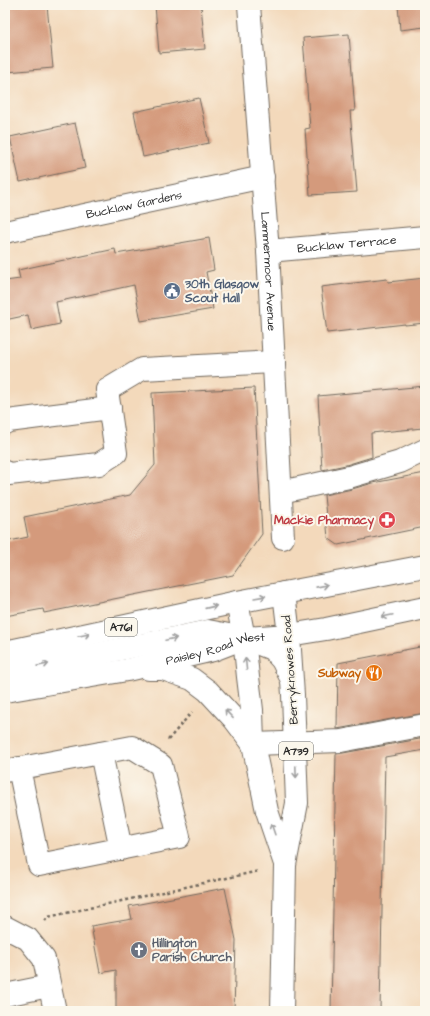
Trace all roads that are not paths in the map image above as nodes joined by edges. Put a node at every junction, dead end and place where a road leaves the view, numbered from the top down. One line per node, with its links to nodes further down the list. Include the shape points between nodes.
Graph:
1 (250, 5): 2 (main road, Lammermoor Avenue)
2 (263, 177): 3 (main road, Bucklaw Gardens); 5 (main road, Lammermoor Avenue)
3 (5, 232)
4 (425, 237): 5 (main road, Bucklaw Terrace)
5 (268, 251): 6 (main road, Lammermoor Avenue)
6 (274, 362): 7 (main road, via 142,370 108,390); 11 (main road, Lammermoor Avenue)
7 (110, 408): 8 (main road); 10 (main road, via 116,453 99,464 9,474)
8 (5, 423)
9 (425, 450): 11 (main road, via 400,462 349,477)
10 (5, 472)
11 (281, 492): 12 (main road, Lammermoor Avenue)
12 (283, 538)
13 (425, 566): 14 (main road, A761, one-way to 13)
14 (284, 593): 15 (main road, A761, one-way to 14); 17 (main road, Berryknowes Road / A739)
15 (237, 602): 18 (main road, Berryknowes Road / A739); 19 (main road, A761, one-way to 15)
16 (425, 608): 17 (main road, Paisley Road West, one-way to 17)
17 (289, 635): 18 (main road, Paisley Road West); 22 (main road, Berryknowes Road / A739)
18 (244, 638): 20 (main road, Paisley Road West, via 213,650); 21 (main road, one-way to 18, via 208,631); 22 (main road, via 272,649 282,660); 26 (main road, Berryknowes Road / A739, one-way to 18)
19 (5, 652)
20 (127, 670): 23 (main road, Paisley Road West); 26 (main road, one-way to 20, via 208,691 192,679 163,669)
21 (5, 673)
22 (292, 679): 25 (main road, Berryknowes Road / A739)
23 (5, 691)
24 (425, 725): 25 (main road, via 341,741)
25 (295, 743): 26 (main road); 30 (main road, Berryknowes Road / A739, one-way to 30, via 297,803)
26 (253, 744): 30 (main road, Berryknowes Road / A739, one-way to 26, via 267,811)
27 (101, 753): 28 (main road); 29 (main road); 29 (main road, via 132,747 161,765 179,838)
28 (12, 770): 29 (main road, via 39,865)
29 (121, 849)
30 (285, 865): 35 (main road, Berryknowes Road / A739)
31 (5, 927): 32 (main road, via 28,939 44,959)
32 (49, 986): 33 (main road); 34 (main road)
33 (5, 995)
34 (55, 1011)
35 (282, 1011)

